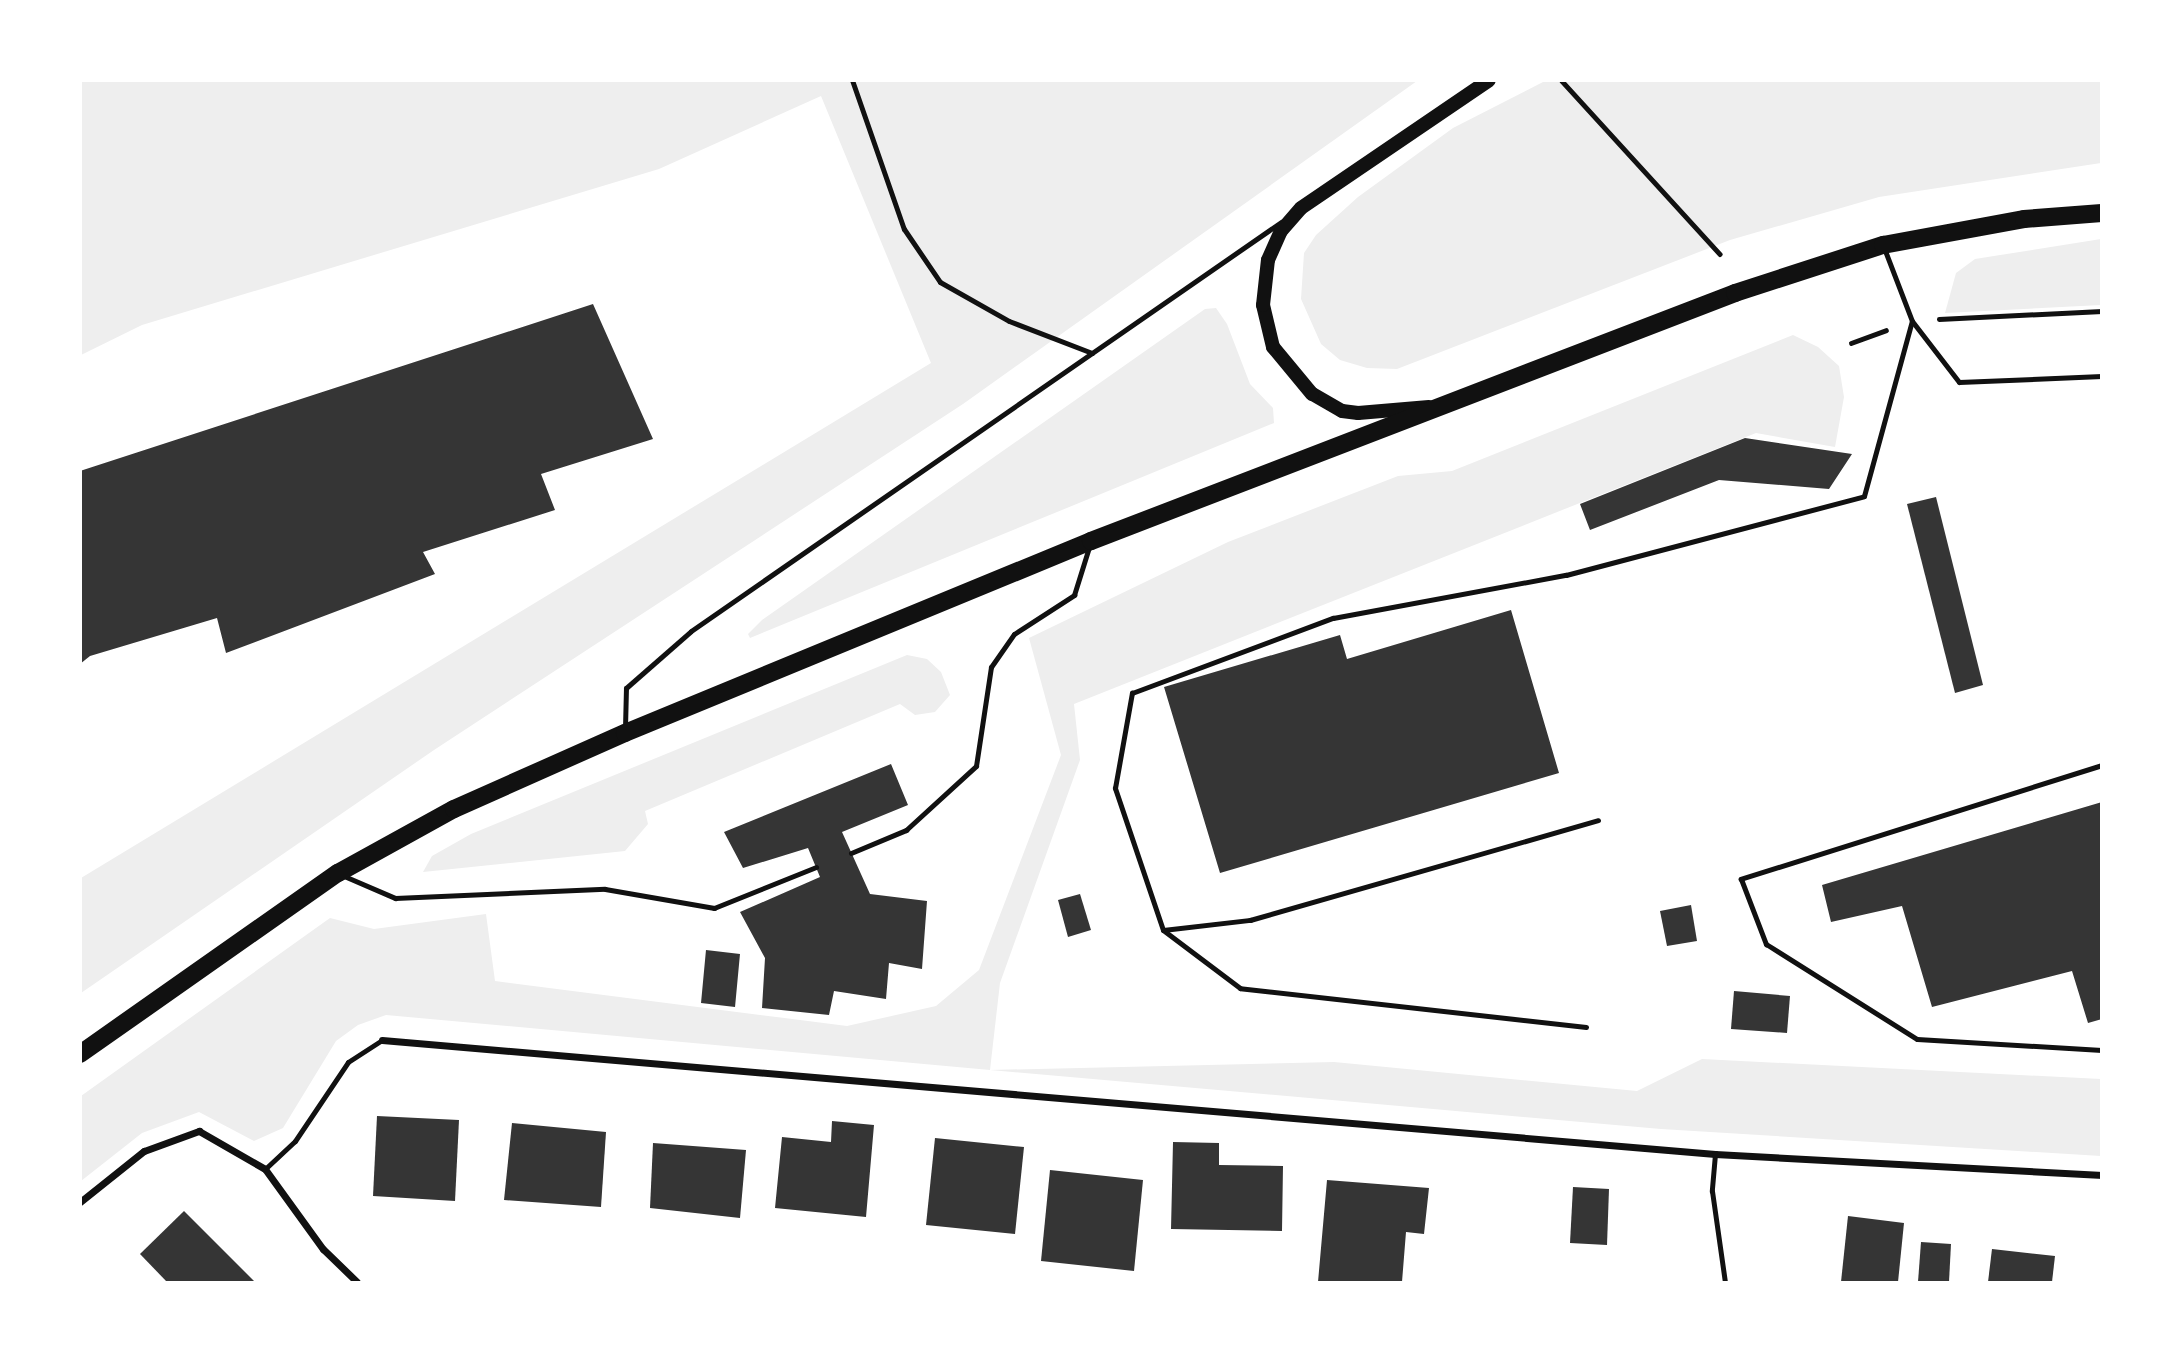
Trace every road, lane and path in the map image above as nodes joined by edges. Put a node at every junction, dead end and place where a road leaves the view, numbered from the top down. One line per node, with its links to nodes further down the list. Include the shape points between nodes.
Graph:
1 (852, 80): 11 (lane, via 904,229 940,282 1009,321)
2 (1489, 80): 4 (main road)
3 (1562, 81): 7 (path)
4 (1301, 208): 11 (lane); 13 (main road, via 1281,231 1264,282 1266,325 1284,365 1312,394 1342,411)
5 (2102, 214): 6 (main road, via 2024,219)
6 (1883, 245): 9 (lane); 13 (main road, via 1735,293)
7 (1720, 254)
8 (2102, 311): 9 (path)
9 (1912, 321): 10 (path); 12 (lane, via 1959,382); 21 (lane, via 1864,496 1566,575 1333,618 1132,693 1115,788)
10 (1851, 343)
11 (1092, 354): 15 (lane, via 691,631 626,688)
12 (2102, 376)
13 (1446, 406): 14 (main road)
14 (1091, 541): 15 (main road); 18 (lane, via 1074,595 1014,634 991,667 976,766 906,830)
15 (625, 733): 20 (main road, via 454,809)
16 (2102, 765): 24 (lane, via 1741,879 1766,944 1917,1039)
17 (1598, 820): 21 (lane, via 1250,920)
18 (851, 853)
19 (816, 867): 20 (lane, via 714,908 605,889 395,898)
20 (338, 873): 25 (main road)
21 (1163, 930): 22 (lane, via 1240,988)
22 (1586, 1027)
23 (382, 1040): 26 (street); 27 (lane, via 348,1062 295,1140)
24 (2102, 1050)
25 (80, 1054)
26 (1714, 1154): 28 (street); 31 (lane, via 1712,1191)
27 (265, 1169): 29 (street, via 199,1131 144,1151); 30 (street, via 323,1250)
28 (2102, 1175)
29 (80, 1202)
30 (356, 1283)
31 (1725, 1283)

